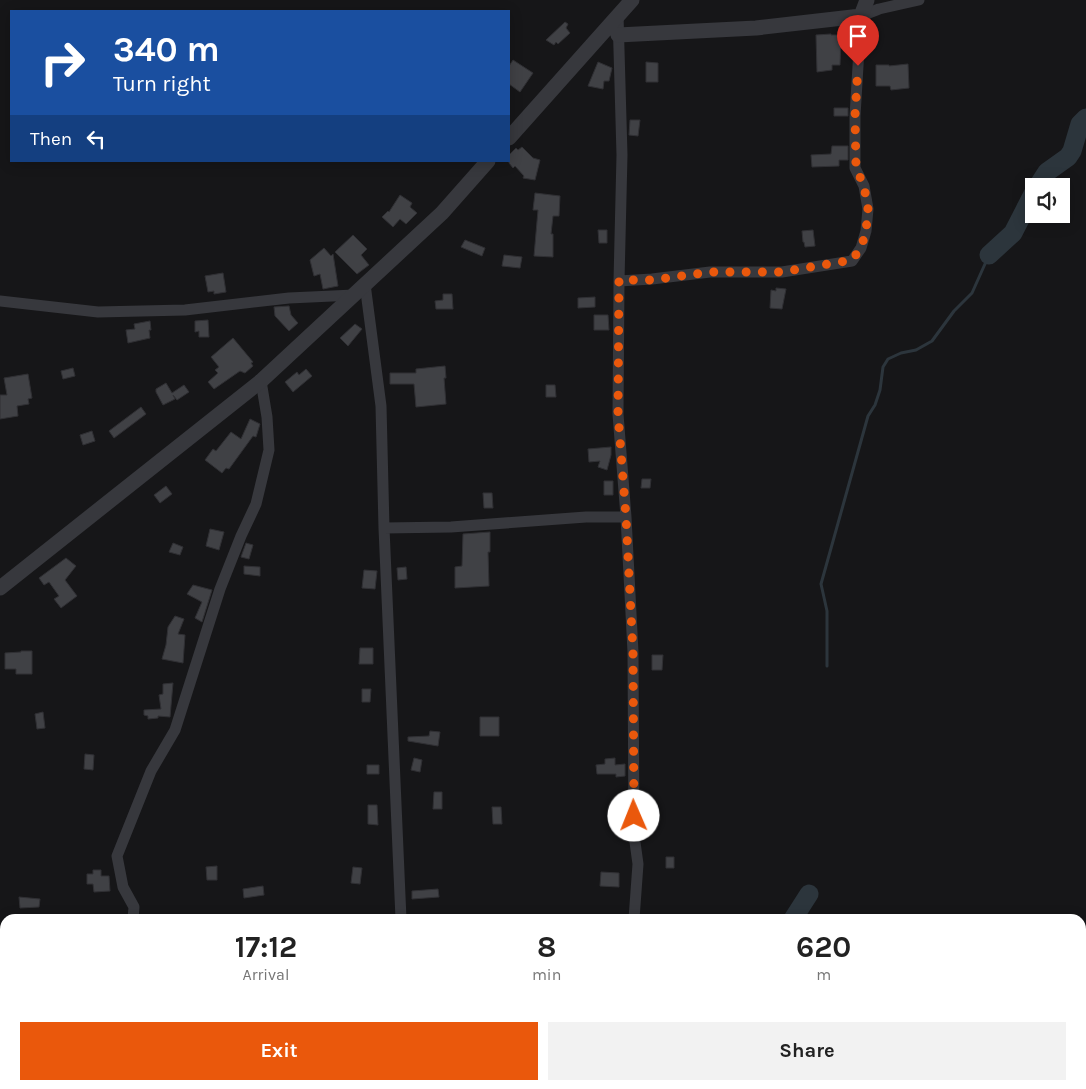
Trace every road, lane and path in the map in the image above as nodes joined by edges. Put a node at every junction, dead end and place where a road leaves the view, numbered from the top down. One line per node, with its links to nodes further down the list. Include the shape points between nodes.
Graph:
1 (632, 0): 4 (street)
2 (867, 0): 5 (street)
3 (920, 0): 5 (street)
4 (618, 15): 6 (street); 7 (street)
5 (861, 16): 6 (street, via 756,28); 9 (street, via 855,116 856,168 864,186 868,209 861,248 852,260 782,272 710,272 652,280)
6 (618, 35): 9 (street, via 622,155)
7 (510, 137)
8 (487, 162): 10 (street, via 442,213)
9 (619, 280): 14 (street, via 618,414)
10 (365, 284): 11 (street); 15 (street, via 381,406)
11 (354, 295): 12 (street, via 289,298 185,310 98,312); 13 (street)
12 (0, 302)
13 (261, 381): 16 (street); 17 (street, via 269,450 256,504 220,589 175,730 150,771 117,856)
14 (626, 517): 15 (street); 19 (street, via 633,652 634,835 638,864)
15 (384, 528): 18 (street)
16 (0, 588)
17 (133, 914)
18 (401, 914)
19 (634, 914)

